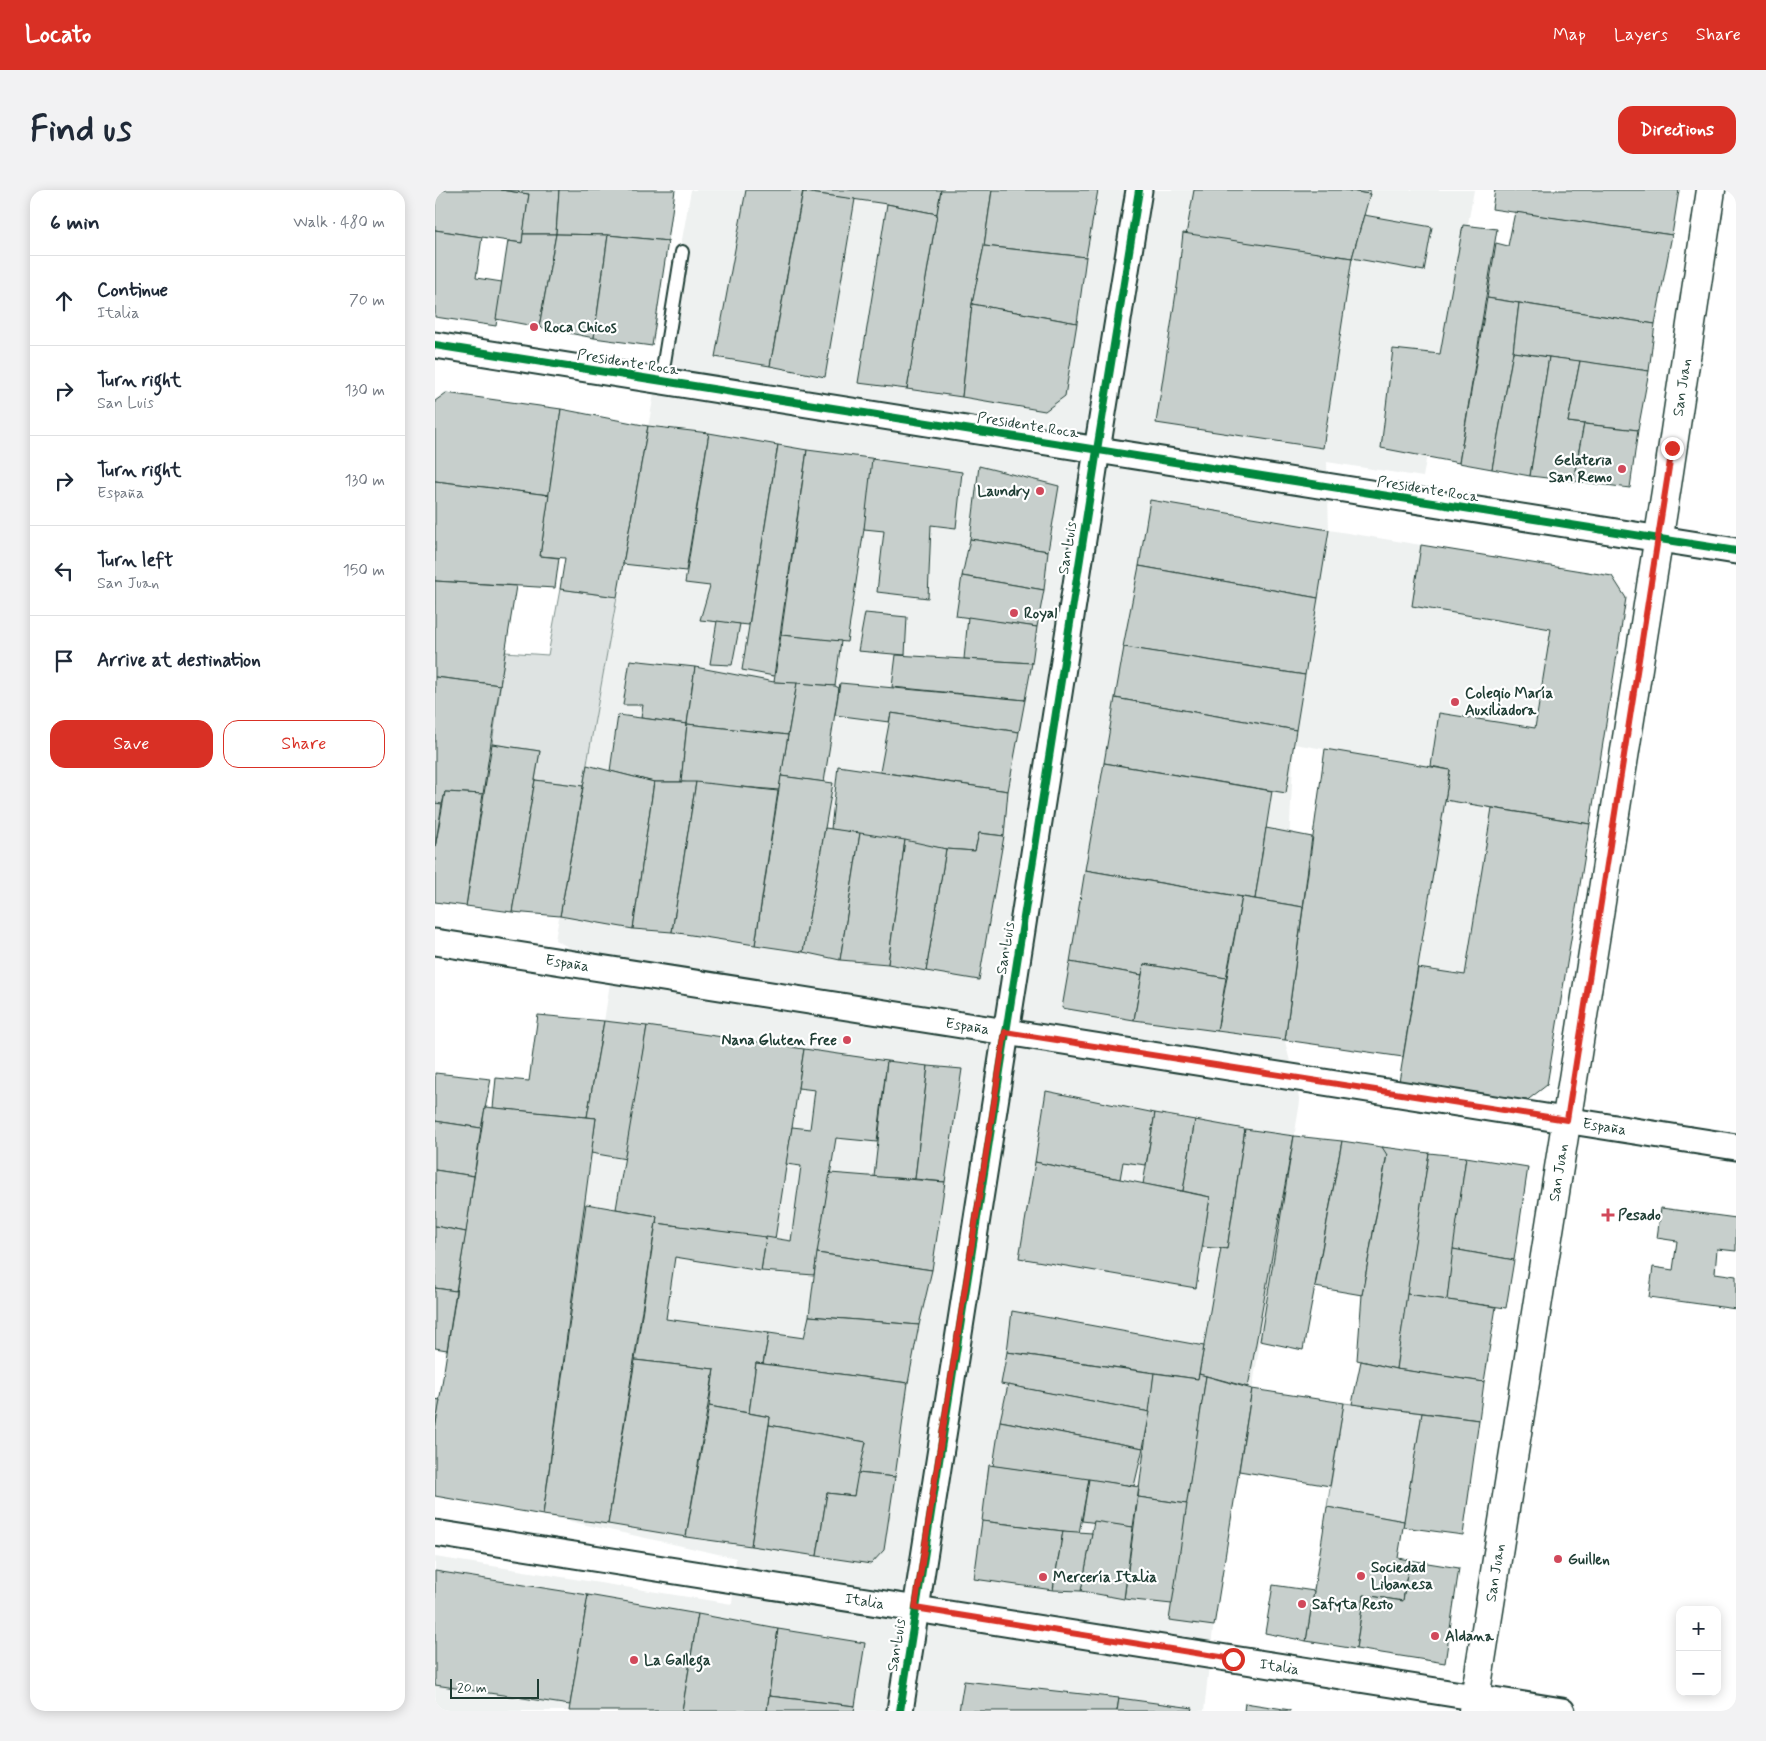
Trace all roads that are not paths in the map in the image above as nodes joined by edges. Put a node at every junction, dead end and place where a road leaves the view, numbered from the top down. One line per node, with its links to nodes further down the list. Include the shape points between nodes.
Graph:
1 (1139, 190): 6 (street, San Luis)
2 (1711, 190): 7 (main road, San Juan)
3 (683, 252): 5 (lane)
4 (435, 345): 5 (street, Presidente Roca)
5 (661, 381): 6 (street, Presidente Roca)
6 (1097, 450): 7 (street, Presidente Roca); 10 (street, San Luis)
7 (1658, 539): 8 (street, Presidente Roca); 11 (main road, San Juan)
8 (1736, 551)
9 (435, 942): 10 (street, España)
10 (1005, 1032): 11 (street, España); 14 (street, San Luis)
11 (1567, 1120): 12 (street, España); 15 (main road, San Juan)
12 (1736, 1147)
13 (435, 1533): 14 (street, Italia)
14 (915, 1608): 15 (street, Italia); 16 (street, San Luis)
15 (1474, 1704): 17 (street, Italia)
16 (899, 1711)
17 (1561, 1711)

